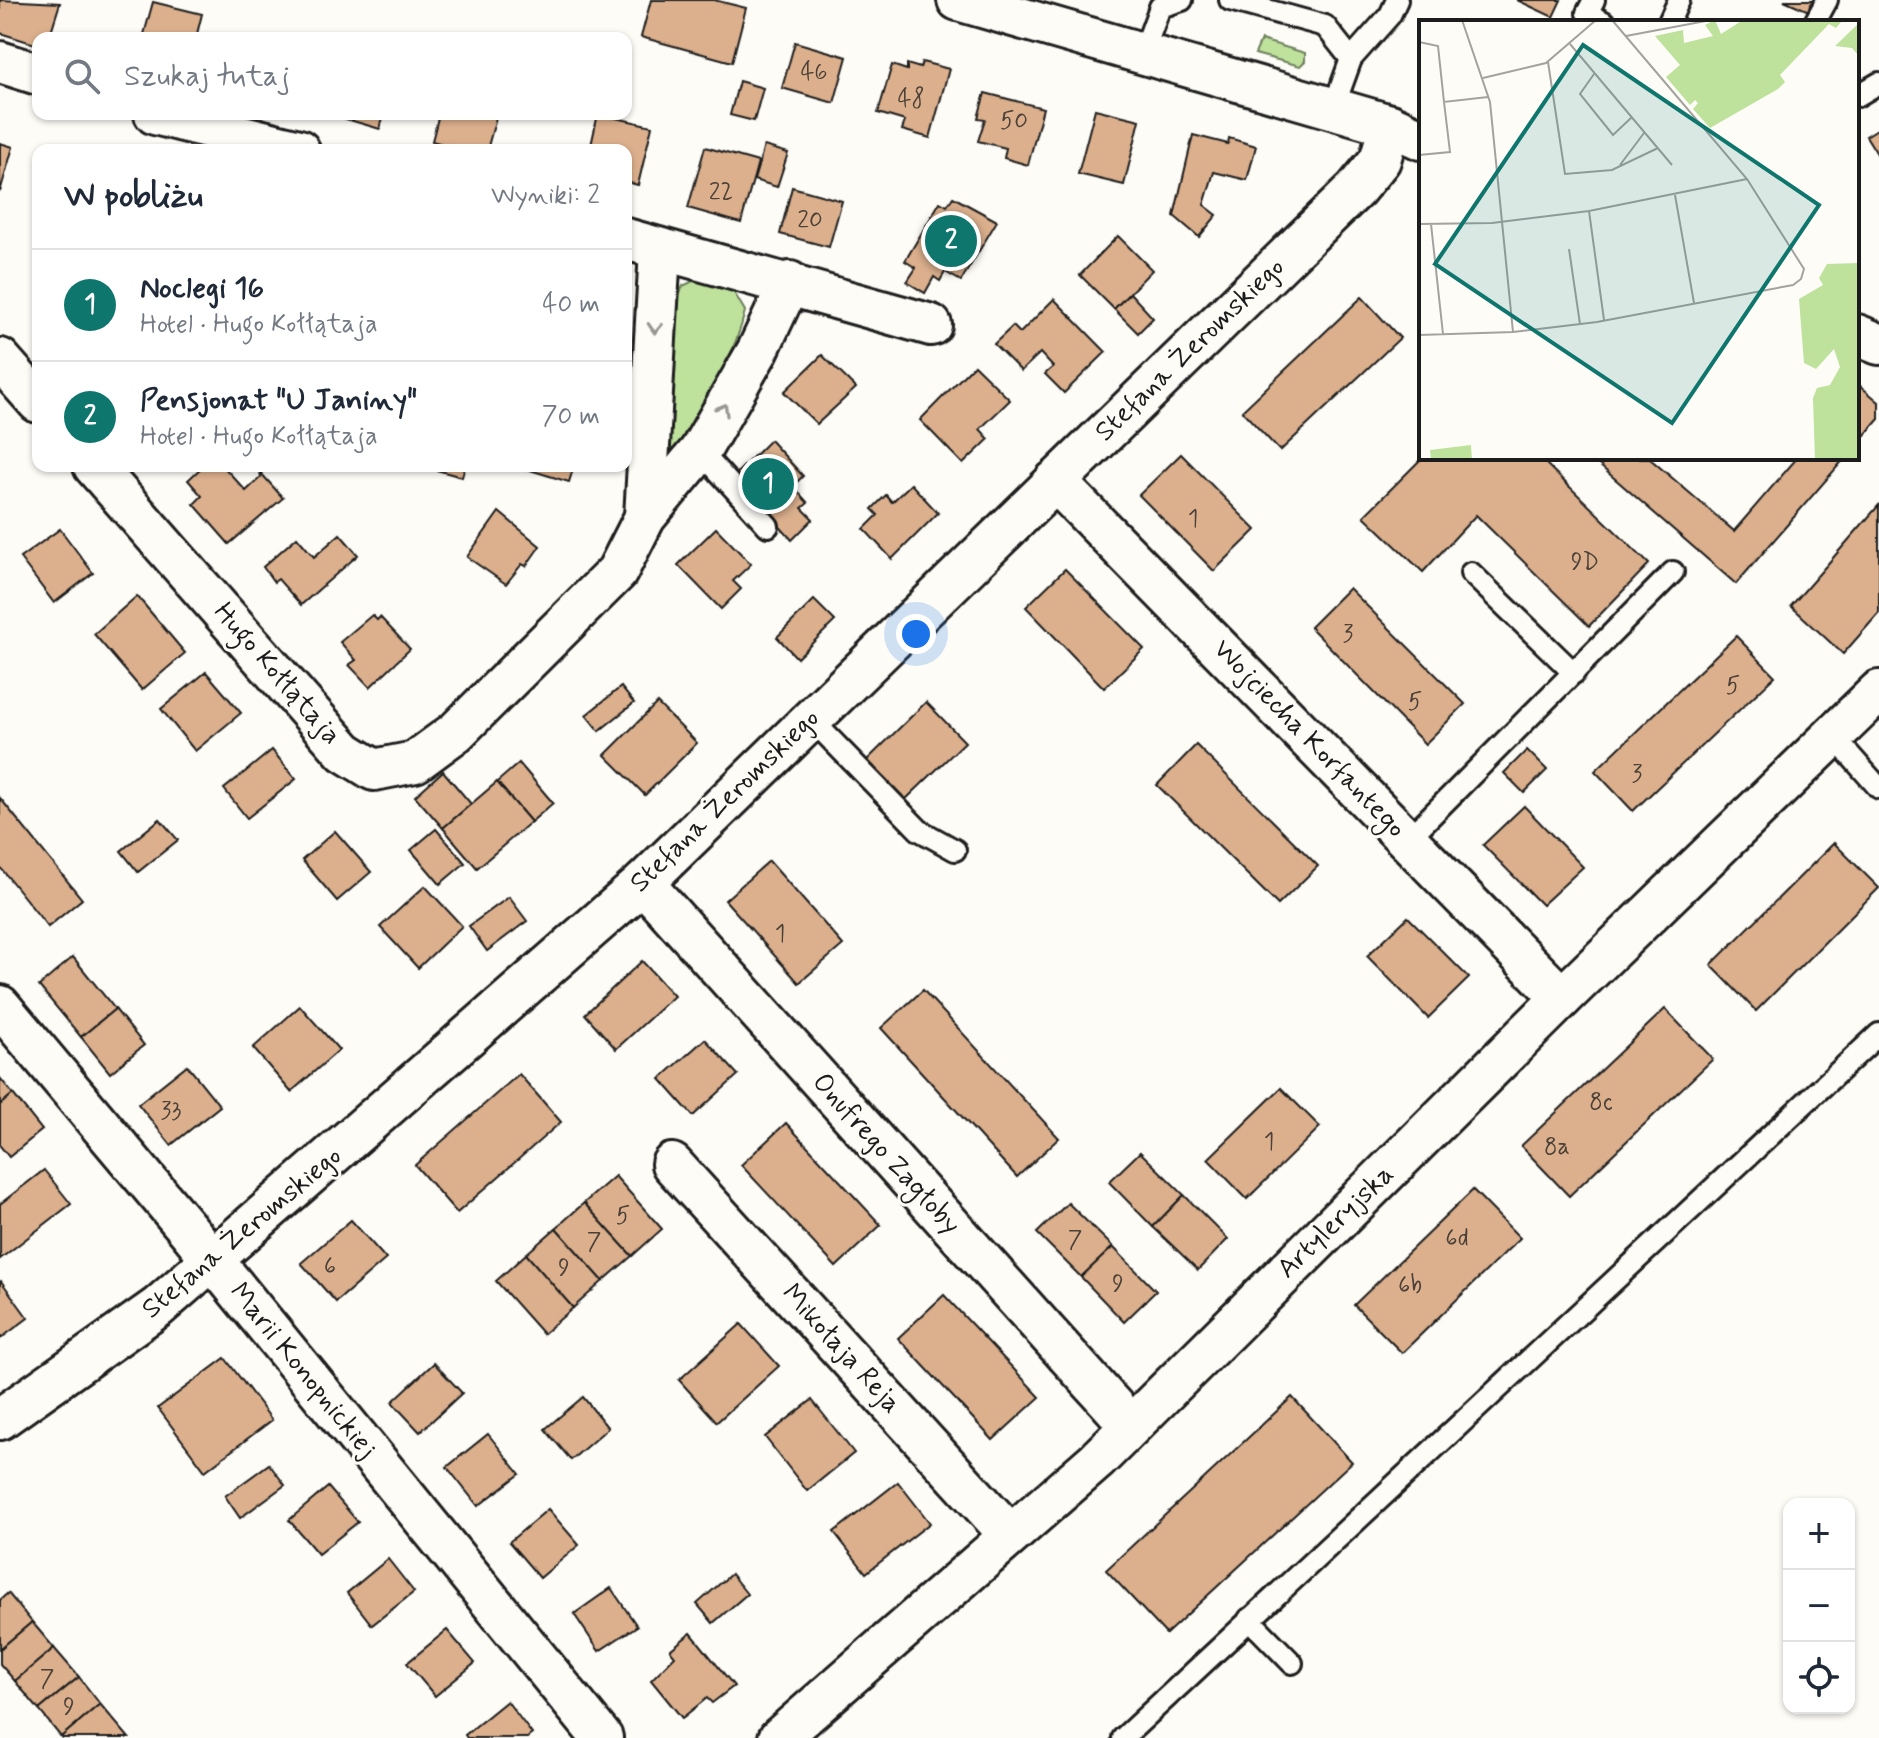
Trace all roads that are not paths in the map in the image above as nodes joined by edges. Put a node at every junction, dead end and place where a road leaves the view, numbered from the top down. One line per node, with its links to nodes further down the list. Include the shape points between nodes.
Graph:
1 (958, 0): 9 (street, via 1071,30)
2 (1182, 0): 9 (lane, via 1160,7)
3 (1230, 0): 10 (lane, via 1325,26)
4 (1397, 0): 10 (lane)
5 (1679, 0): 7 (lane)
6 (1827, 0): 8 (lane)
7 (1670, 20)
8 (1816, 20)
9 (1142, 56): 15 (street)
10 (1351, 59): 15 (lane)
11 (0, 62): 12 (street)
12 (32, 72)
13 (1879, 83): 14 (lane)
14 (1859, 95)
15 (1333, 109): 17 (street)
16 (160, 127): 18 (street)
17 (1405, 132): 28 (street, Stefana Żeromskiego, via 1356,189)
18 (263, 144)
19 (643, 245): 20 (street, Hugo Kołłątaja); 29 (street, Hugo Kołłątaja, one-way to 29)
20 (790, 282): 21 (street, Hugo Kołłątaja); 26 (street, Hugo Kołłątaja, one-way to 20)
21 (931, 325)
22 (1859, 336): 23 (street)
23 (1879, 344)
24 (0, 359): 25 (street)
25 (32, 395)
26 (700, 451): 29 (street, Hugo Kołłątaja); 30 (lane)
27 (99, 472): 29 (street, Hugo Kołłątaja, via 345,752 374,770 415,762 456,732 617,572)
28 (1055, 481): 35 (street, Stefana Żeromskiego); 38 (street, Wojciecha Korfantego)
29 (645, 517)
30 (768, 526)
31 (1673, 572): 33 (lane)
32 (1471, 573): 33 (lane)
33 (1574, 673): 38 (lane)
34 (1879, 691): 36 (street, Artyleryjska)
35 (810, 718): 39 (lane, via 919,830); 40 (street, Stefana Żeromskiego)
36 (1833, 736): 37 (lane); 41 (street, Artyleryjska)
37 (1879, 788)
38 (1407, 840): 41 (street, Wojciecha Korfantego)
39 (955, 850)
40 (643, 883): 45 (street, Stefana Żeromskiego); 47 (street, Onufrego Zagłoby)
41 (1562, 998): 47 (street, Artyleryjska)
42 (0, 1006): 45 (street, Marii Konopnickiej)
43 (1879, 1034): 49 (lane)
44 (672, 1164): 48 (street, Mikołaja Reja)
45 (213, 1260): 46 (street, Stefana Żeromskiego, via 158,1307); 51 (street, Marii Konopnickiej)
46 (0, 1419)
47 (1130, 1425): 48 (street, Artyleryjska)
48 (1010, 1535): 52 (street, Artyleryjska)
49 (1249, 1619): 50 (lane); 53 (lane)
50 (1292, 1663)
51 (602, 1738)
52 (779, 1738)
53 (1123, 1738)

